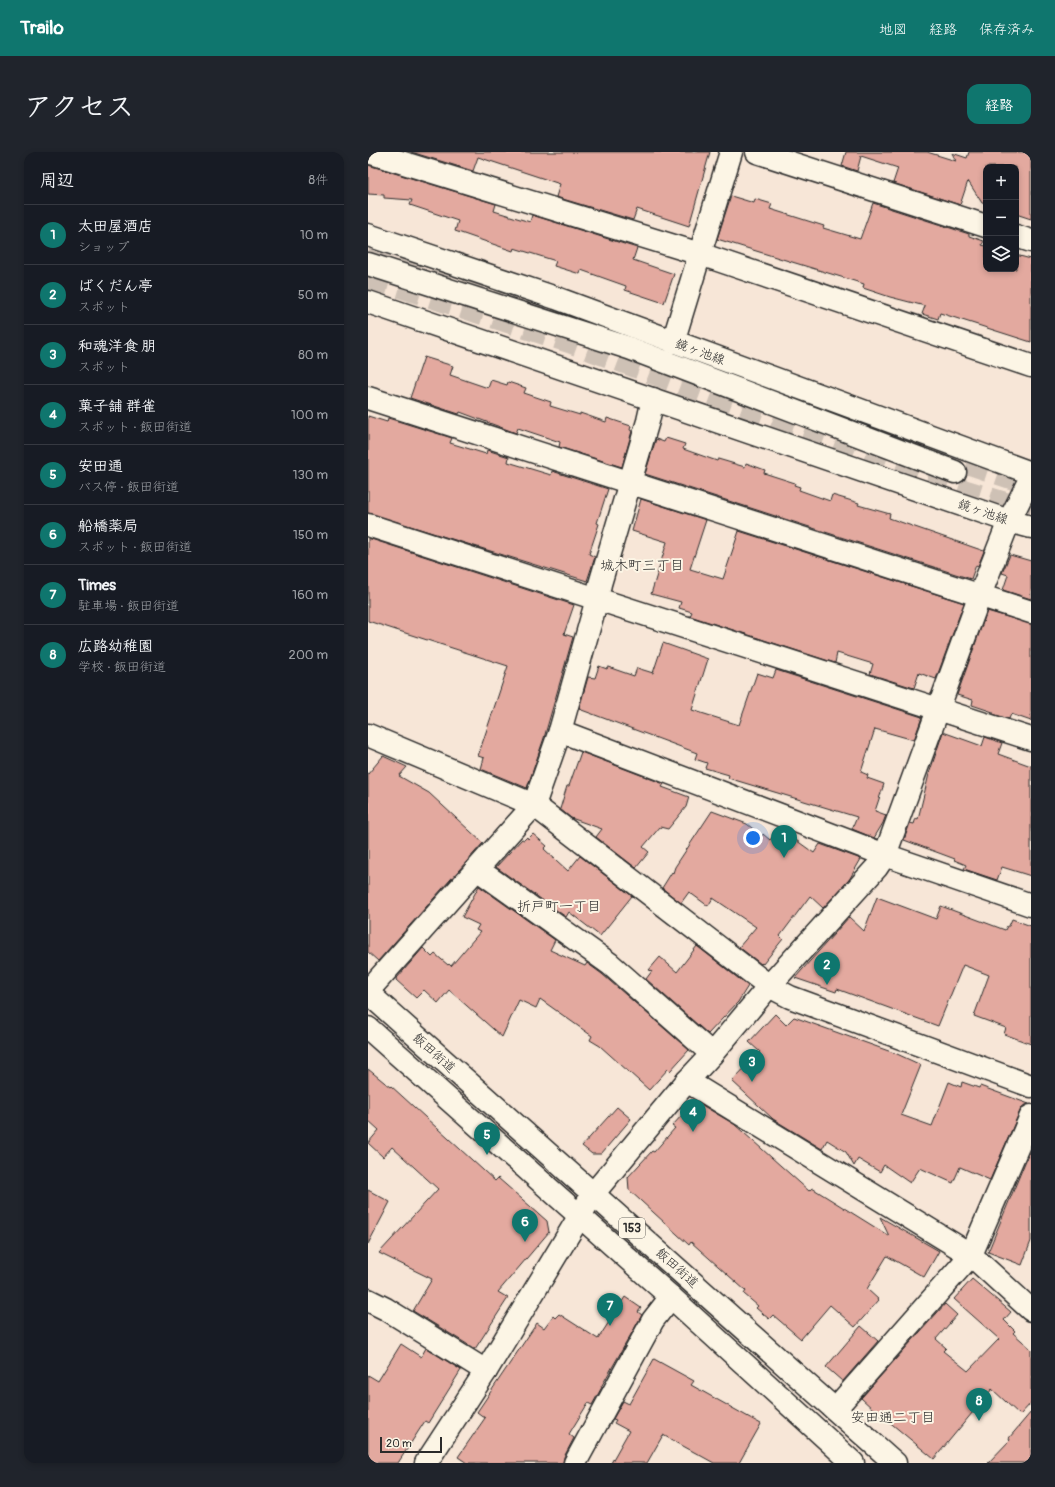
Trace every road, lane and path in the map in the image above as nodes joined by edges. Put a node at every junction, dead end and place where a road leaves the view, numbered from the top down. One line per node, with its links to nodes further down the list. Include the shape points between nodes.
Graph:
1 (368, 152): 8 (main road)
2 (731, 152): 8 (main road)
3 (757, 152): 4 (main road)
4 (983, 225)
5 (368, 235): 11 (main road, 鏡ヶ池線, via 556,298)
6 (1019, 237): 7 (main road)
7 (1031, 241)
8 (700, 254): 11 (main road); 12 (main road)
9 (368, 264): 15 (main road, via 629,348)
10 (368, 302): 14 (main road, 鏡ヶ池線)
11 (674, 342): 16 (main road, 鏡ヶ池線)
12 (1031, 366)
13 (368, 398): 18 (main road)
14 (653, 399): 18 (main road); 19 (main road, 鏡ヶ池線)
15 (955, 472)
16 (1031, 473)
17 (1031, 477): 19 (main road)
18 (630, 482): 22 (main road); 23 (main road)
19 (1009, 521): 21 (main road, 鏡ヶ池線); 22 (main road)
20 (368, 525): 23 (main road)
21 (1031, 527)
22 (980, 595): 24 (main road); 25 (main road)
23 (597, 598): 25 (main road); 26 (main road)
24 (1031, 612)
25 (938, 710): 28 (main road); 30 (main road)
26 (560, 731): 29 (main road); 30 (main road)
27 (368, 735): 29 (main road)
28 (1031, 739)
29 (534, 805): 31 (main road); 33 (main road)
30 (885, 855): 32 (main road); 33 (main road)
31 (477, 869): 34 (main road); 36 (main road, via 610,964)
32 (1031, 905)
33 (769, 986): 36 (main road); 38 (main road, via 790,997)
34 (368, 992): 40 (main road, 飯田街道 / 153)
35 (368, 1028): 41 (main road, 飯田街道 / 153)
36 (712, 1054): 37 (main road)
37 (687, 1081): 40 (main road); 42 (main road)
38 (1031, 1086)
39 (1031, 1116): 42 (main road)
40 (593, 1194): 41 (main road); 47 (main road, 飯田街道 / 153)
41 (578, 1216): 43 (main road, 飯田街道 / 153); 46 (main road)
42 (971, 1255): 45 (main road); 47 (main road)
43 (671, 1297): 49 (main road, via 652,1320); 50 (main road, 飯田街道 / 153)
44 (368, 1300): 46 (main road)
45 (1031, 1310)
46 (486, 1371): 48 (main road)
47 (835, 1409): 51 (main road, 飯田街道 / 153)
48 (426, 1463)
49 (575, 1463)
50 (853, 1463)
51 (895, 1463)

